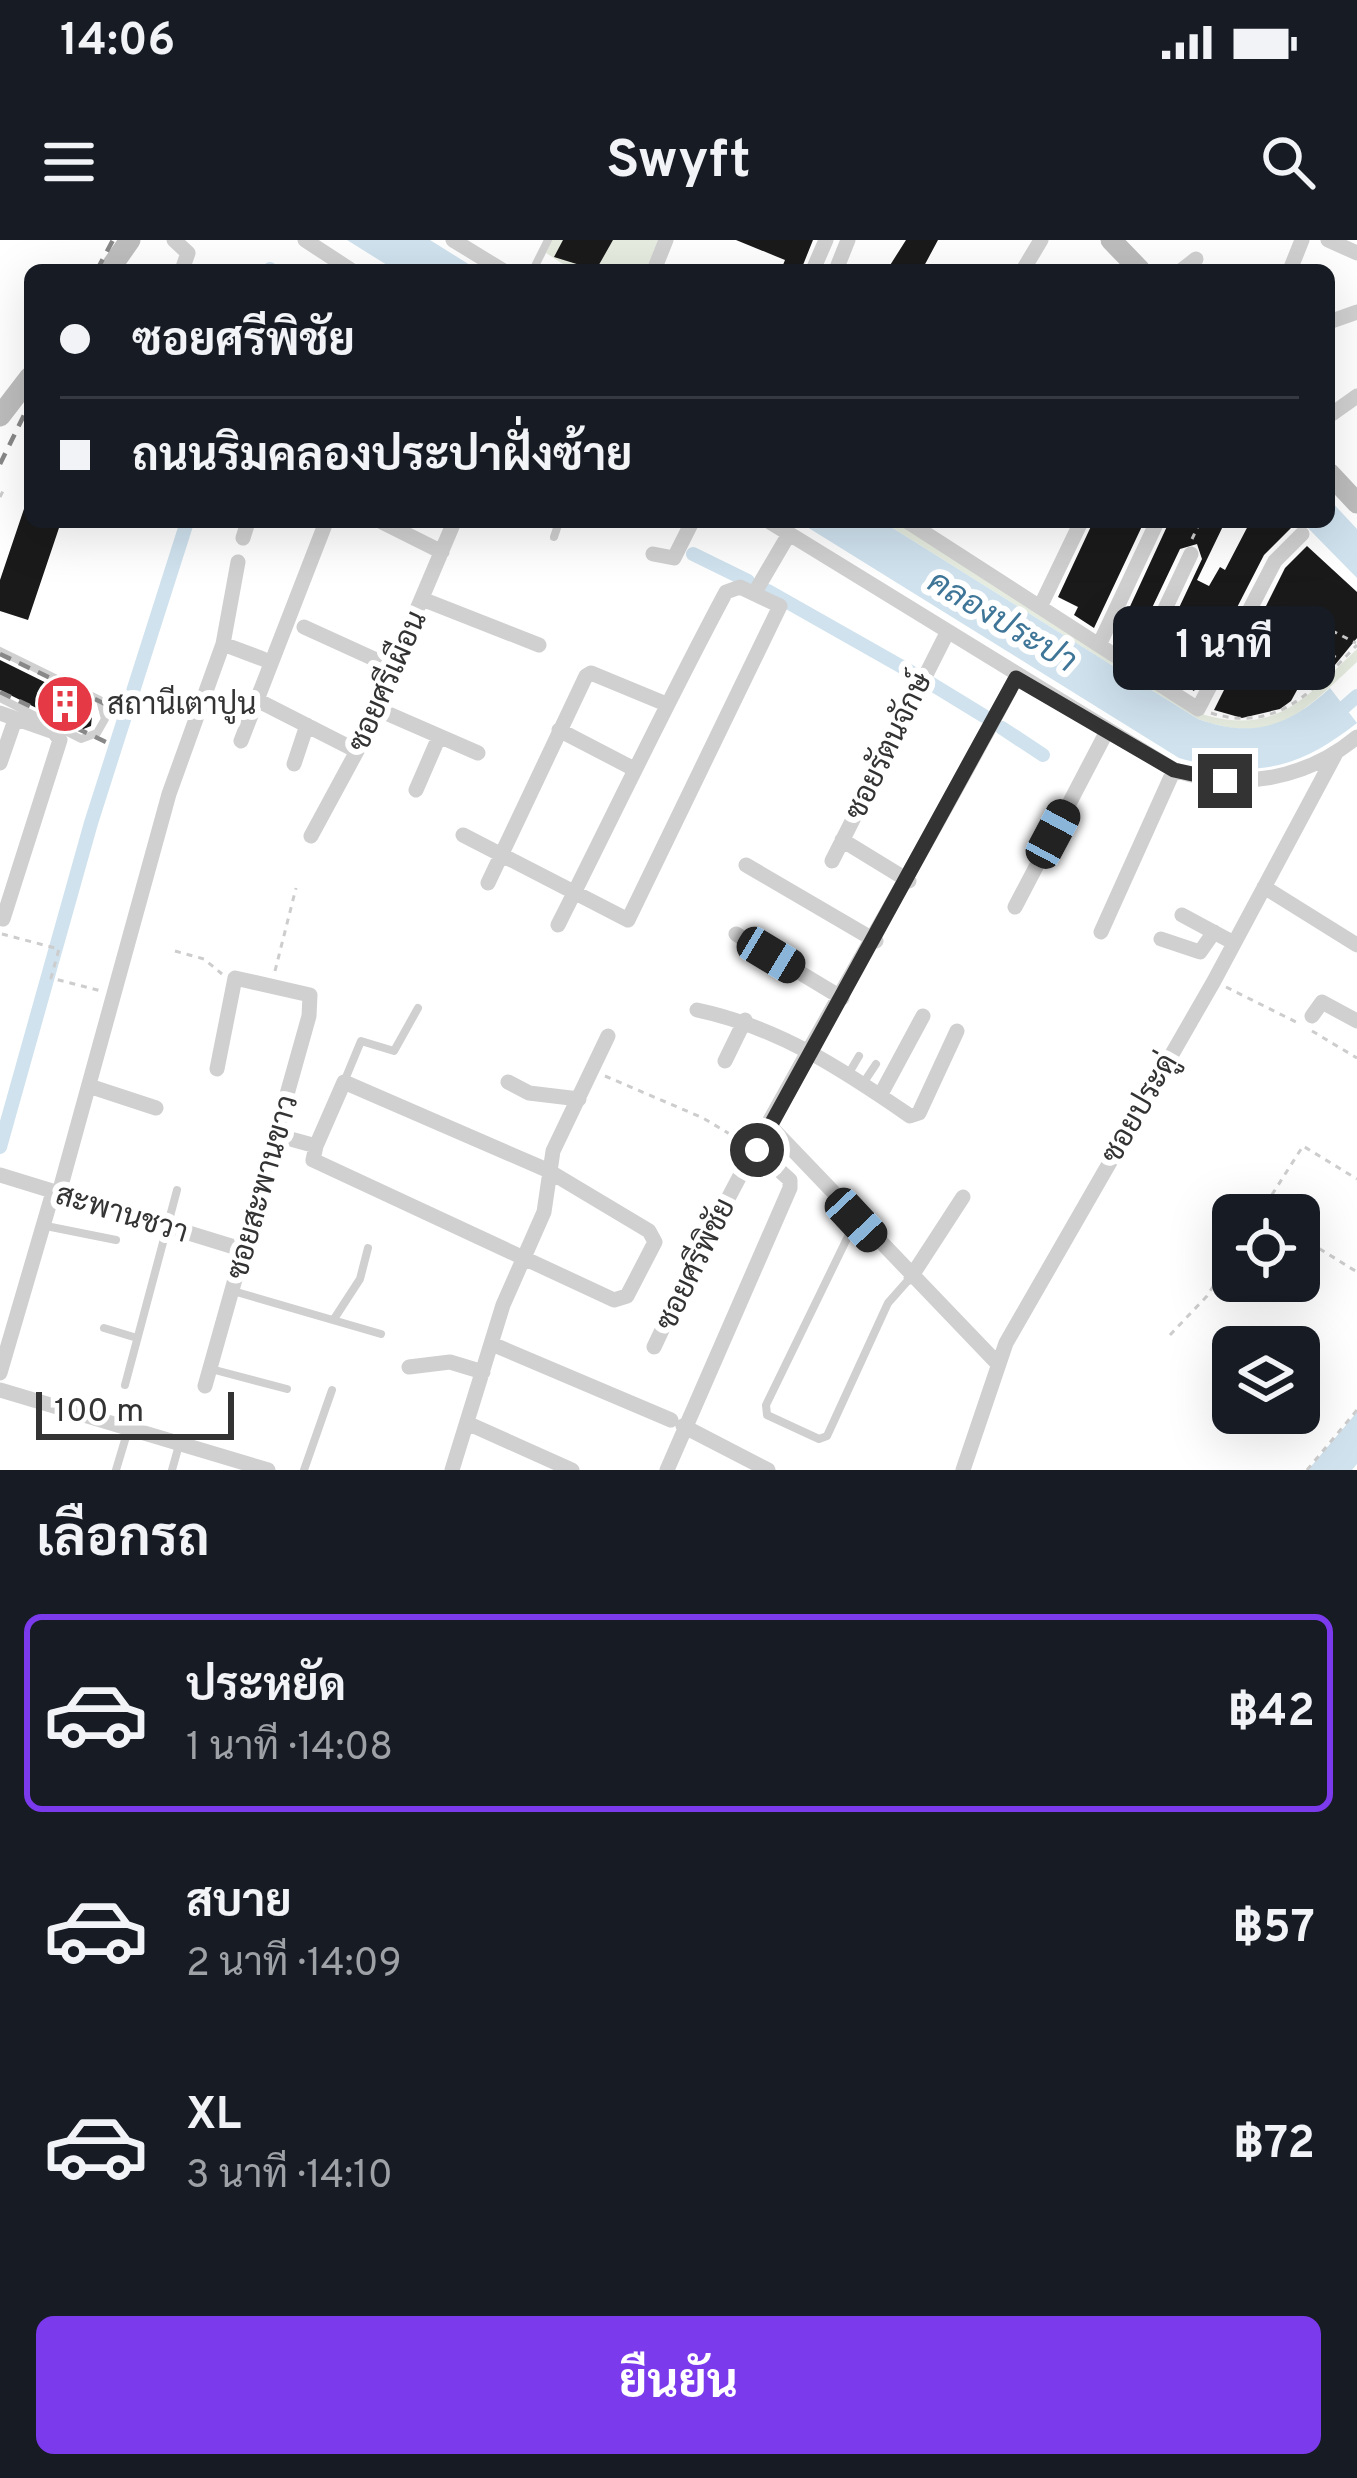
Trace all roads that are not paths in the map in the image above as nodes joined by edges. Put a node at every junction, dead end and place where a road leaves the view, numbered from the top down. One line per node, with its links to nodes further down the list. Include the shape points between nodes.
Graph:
1 (174, 240): 8 (street, via 188,254)
2 (305, 240): 9 (street)
3 (453, 240): 10 (street)
4 (1111, 240): 11 (main road)
5 (1328, 240): 6 (street)
6 (1357, 253)
7 (1196, 259): 12 (street)
8 (184, 264)
9 (338, 264)
10 (492, 264)
11 (1133, 264)
12 (1190, 264)
13 (24, 385): 14 (main road)
14 (0, 416)
15 (1335, 479): 16 (main road)
16 (1357, 503)
17 (324, 528): 47 (street)
18 (394, 528): 29 (street)
19 (452, 528): 29 (street, ซอยศรีเผือน)
20 (557, 528): 28 (lane)
21 (689, 528): 30 (street, via 674,558)
22 (780, 528): 26 (street)
23 (918, 528): 35 (street)
24 (1078, 528): 35 (street)
25 (1154, 528): 38 (street)
26 (789, 534): 33 (street); 37 (street)
27 (1302, 534): 44 (street, via 1275,561 1198,709)
28 (554, 536)
29 (442, 552): 34 (street, ซอยศรีเผือน)
30 (653, 554)
31 (1191, 554): 44 (street)
32 (238, 562): 39 (street)
33 (754, 592): 48 (street, via 726,592); 74 (street, via 780,607 633,916 623,920)
34 (422, 599): 40 (street); 43 (street, ซอยศรีเผือน)
35 (1041, 605): 38 (street)
36 (304, 627): 43 (street)
37 (947, 633): 45 (street); 67 (street, ซอยรัตนจักษ์)
38 (1100, 643): 44 (street)
39 (223, 644): 42 (street); 103 (street, via 176,774)
40 (538, 645)
41 (0, 651): 46 (lane, via 100,700 105,719 81,739)
42 (263, 659)
43 (394, 668): 49 (street, ซอยศรีเผือน)
44 (1137, 668)
45 (1016, 678): 53 (street); 71 (street, ซอยศรีพิชัย)
46 (0, 698)
47 (256, 699): 51 (street); 56 (street)
48 (666, 704): 52 (street, via 591,673); 62 (street)
49 (376, 709): 54 (street); 57 (street, ซอยศรีเผือน)
50 (8, 717): 60 (street); 78 (street, via 60,740)
51 (308, 725): 57 (street); 61 (street)
52 (559, 730): 62 (street); 68 (street)
53 (1106, 733): 63 (street); 75 (street)
54 (440, 737): 58 (street); 64 (street)
55 (1357, 737): 59 (street)
56 (241, 741)
57 (357, 751): 66 (street, ซอยศรีเผือน)
58 (478, 753)
59 (1335, 755): 63 (street, via 1247,781); 73 (street, ซอยประดู่)
60 (0, 764)
61 (294, 764)
62 (634, 769): 74 (street)
63 (1174, 770): 79 (street)
64 (416, 790)
65 (463, 835): 68 (street)
66 (311, 836)
67 (842, 840): 69 (street, ซอยรัตนจักษ์); 71 (street)
68 (504, 858): 72 (street); 74 (street)
69 (832, 861)
70 (746, 866): 83 (street)
71 (909, 881): 83 (street, ซอยศรีพิชัย)
72 (488, 883)
73 (1264, 886): 84 (street, ซอยประดู่); 85 (street)
74 (574, 895): 77 (street)
75 (1016, 907)
76 (1182, 915): 80 (street)
77 (558, 925)
78 (1, 926)
79 (1101, 932)
80 (1214, 932): 82 (street, via 1200,952); 84 (street)
81 (736, 934): 86 (street)
82 (1161, 939)
83 (875, 941): 86 (street, ซอยศรีพิชัย)
84 (1234, 943): 133 (street, ซอยประดู่)
85 (1357, 945)
86 (842, 998): 95 (street, ซอยศรีพิชัย)
87 (418, 1008): 101 (lane, via 394,1051 361,1041)
88 (697, 1010): 91 (street)
89 (923, 1016): 104 (street)
90 (1312, 1016): 92 (street, via 1322,1002)
91 (746, 1020): 95 (street); 97 (street)
92 (1357, 1021)
93 (958, 1031): 104 (street, via 919,1113 910,1116)
94 (608, 1036): 105 (street)
95 (809, 1050): 100 (street); 107 (street, ซอยศรีพิชัย)
96 (859, 1056): 100 (lane)
97 (725, 1061)
98 (876, 1064): 100 (lane)
99 (217, 1070): 108 (street, ซอยสะพานขาว, via 236,980 310,995)
100 (855, 1079): 104 (street)
101 (344, 1082): 109 (street); 111 (street)
102 (508, 1082): 105 (street)
103 (89, 1087): 106 (street); 114 (street)
104 (881, 1094)
105 (579, 1099): 111 (street)
106 (156, 1108)
107 (769, 1125): 110 (street, ซอยศรีพิชัย); 116 (street)
108 (276, 1135): 109 (street); 121 (street, ซอยสะพานขาว)
109 (316, 1146): 122 (street, via 314,1160)
110 (757, 1150): 132 (street, ซอยศรีพิชัย, via 715,1217); 144 (street, via 790,1188)
111 (547, 1170): 122 (street, via 544,1212); 122 (street, via 650,1231 655,1242 618,1301)
112 (0, 1176): 114 (street, สะพานชวา)
113 (177, 1190): 118 (lane)
114 (56, 1192): 117 (street); 118 (street, สะพานชวา)
115 (963, 1197): 123 (street)
116 (856, 1220): 123 (street); 123 (lane, via 767,1415 827,1436 888,1303)
117 (44, 1225): 119 (lane); 126 (street)
118 (171, 1227): 121 (street, สะพานชวา); 130 (lane)
119 (116, 1240)
120 (368, 1248): 127 (lane, via 360,1279)
121 (244, 1250): 124 (street, ซอยสะพานขาว)
122 (522, 1259): 131 (street)
123 (911, 1277): 133 (street)
124 (233, 1291): 127 (lane); 135 (street, ซอยสะพานขาว)
125 (0, 1304): 126 (lane)
126 (20, 1310): 137 (street)
127 (334, 1319): 129 (lane)
128 (104, 1328): 130 (lane)
129 (381, 1334)
130 (138, 1338): 138 (lane)
131 (492, 1344): 136 (street); 144 (street)
132 (654, 1348)
133 (998, 1364): 156 (street, ซอยประดู่)
134 (409, 1367): 136 (street, via 450,1362)
135 (211, 1369): 139 (street, ซอยสะพานขาว); 140 (lane)
136 (483, 1372): 143 (street)
137 (0, 1373)
138 (125, 1384)
139 (205, 1387)
140 (287, 1389)
141 (0, 1390): 145 (street)
142 (332, 1390): 151 (lane)
143 (467, 1423): 152 (street); 153 (street)
144 (677, 1423): 154 (street); 155 (street)
145 (129, 1429): 146 (street); 148 (lane)
146 (179, 1444): 147 (street); 149 (lane)
147 (227, 1464): 150 (street)
148 (116, 1470)
149 (172, 1470)
150 (268, 1470)
151 (304, 1470)
152 (452, 1470)
153 (572, 1470)
154 (667, 1470)
155 (769, 1470)
156 (963, 1470)

